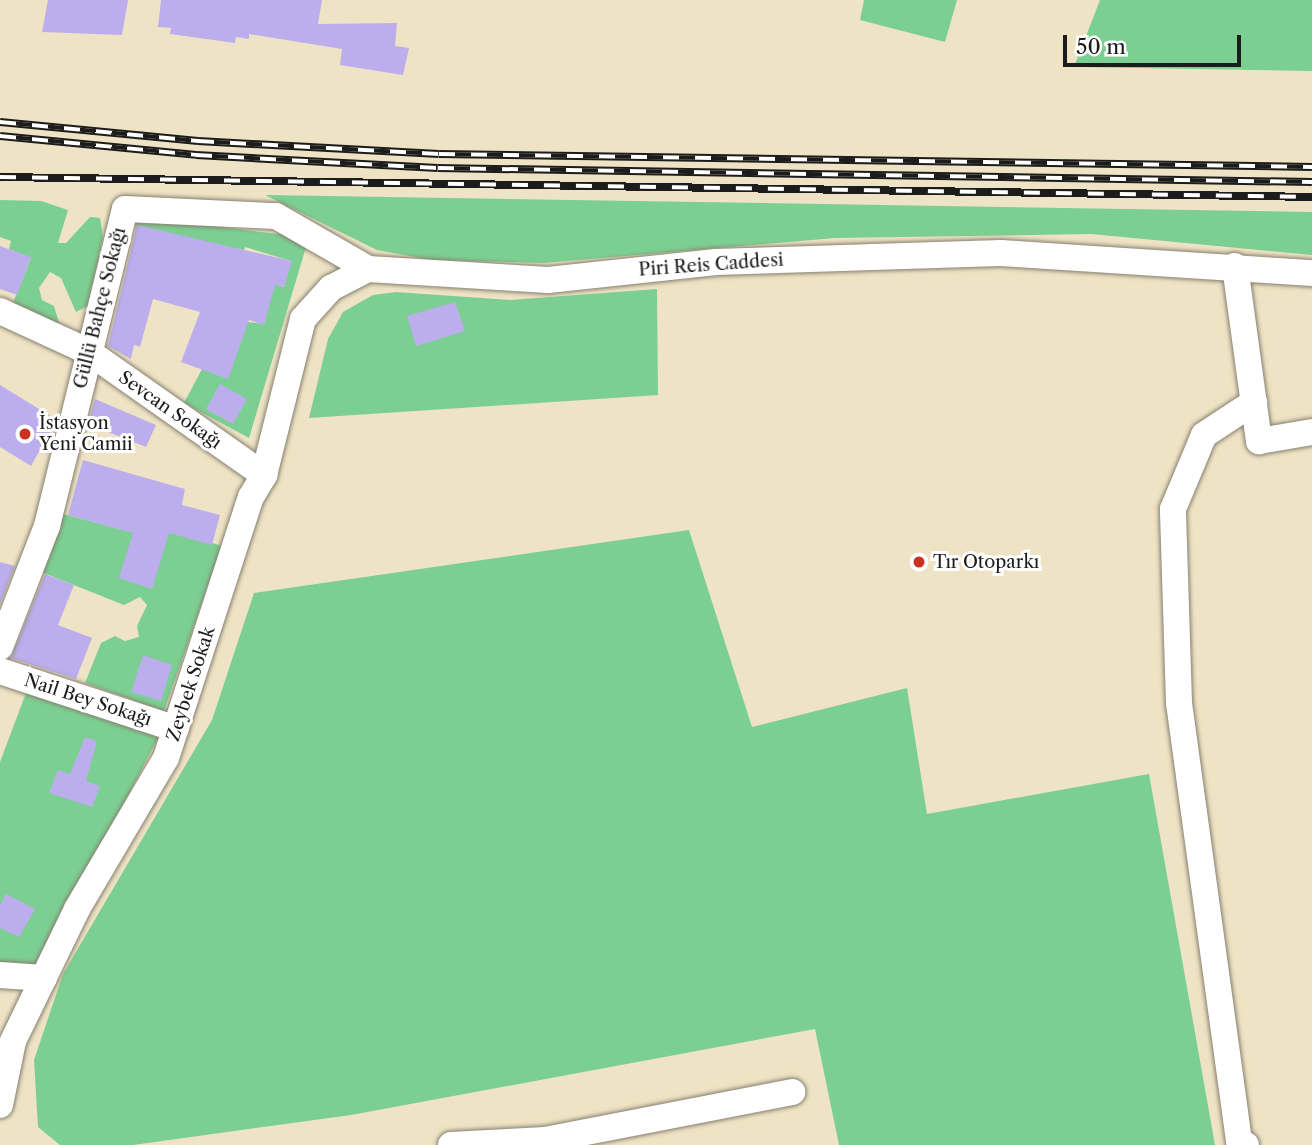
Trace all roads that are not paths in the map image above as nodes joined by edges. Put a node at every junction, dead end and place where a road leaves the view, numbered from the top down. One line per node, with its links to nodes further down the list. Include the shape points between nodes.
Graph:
1 (125, 209): 3 (street, Piri Reis Caddesi, via 276,216); 6 (street, Güllü Bahçe Sokağı)
2 (1236, 266): 3 (street, Piri Reis Caddesi, via 1001,253 716,262 548,280); 4 (street, Piri Reis Caddesi); 7 (street)
3 (368, 269): 9 (street, Zeybek Sokak, via 331,288 303,319)
4 (1312, 273)
5 (0, 311): 6 (street, Sevcan Sokağı)
6 (89, 352): 9 (street, Sevcan Sokağı); 10 (street, Güllü Bahçe Sokağı, via 47,526)
7 (1254, 402): 8 (street, via 1259,441); 18 (street, via 1204,435 1173,509 1180,703 1239,1142)
8 (1312, 432)
9 (264, 475): 12 (street, Zeybek Sokak, via 251,497)
10 (0, 647)
11 (0, 671): 12 (street, Nail Bey Sokağı)
12 (176, 729): 14 (street, Zeybek Sokak, via 166,758 77,909)
13 (0, 975): 14 (street)
14 (44, 978): 16 (street, Zeybek Sokak, via 13,1041)
15 (792, 1092): 17 (street, via 545,1140)
16 (0, 1105)
17 (451, 1145)
18 (1246, 1145)

